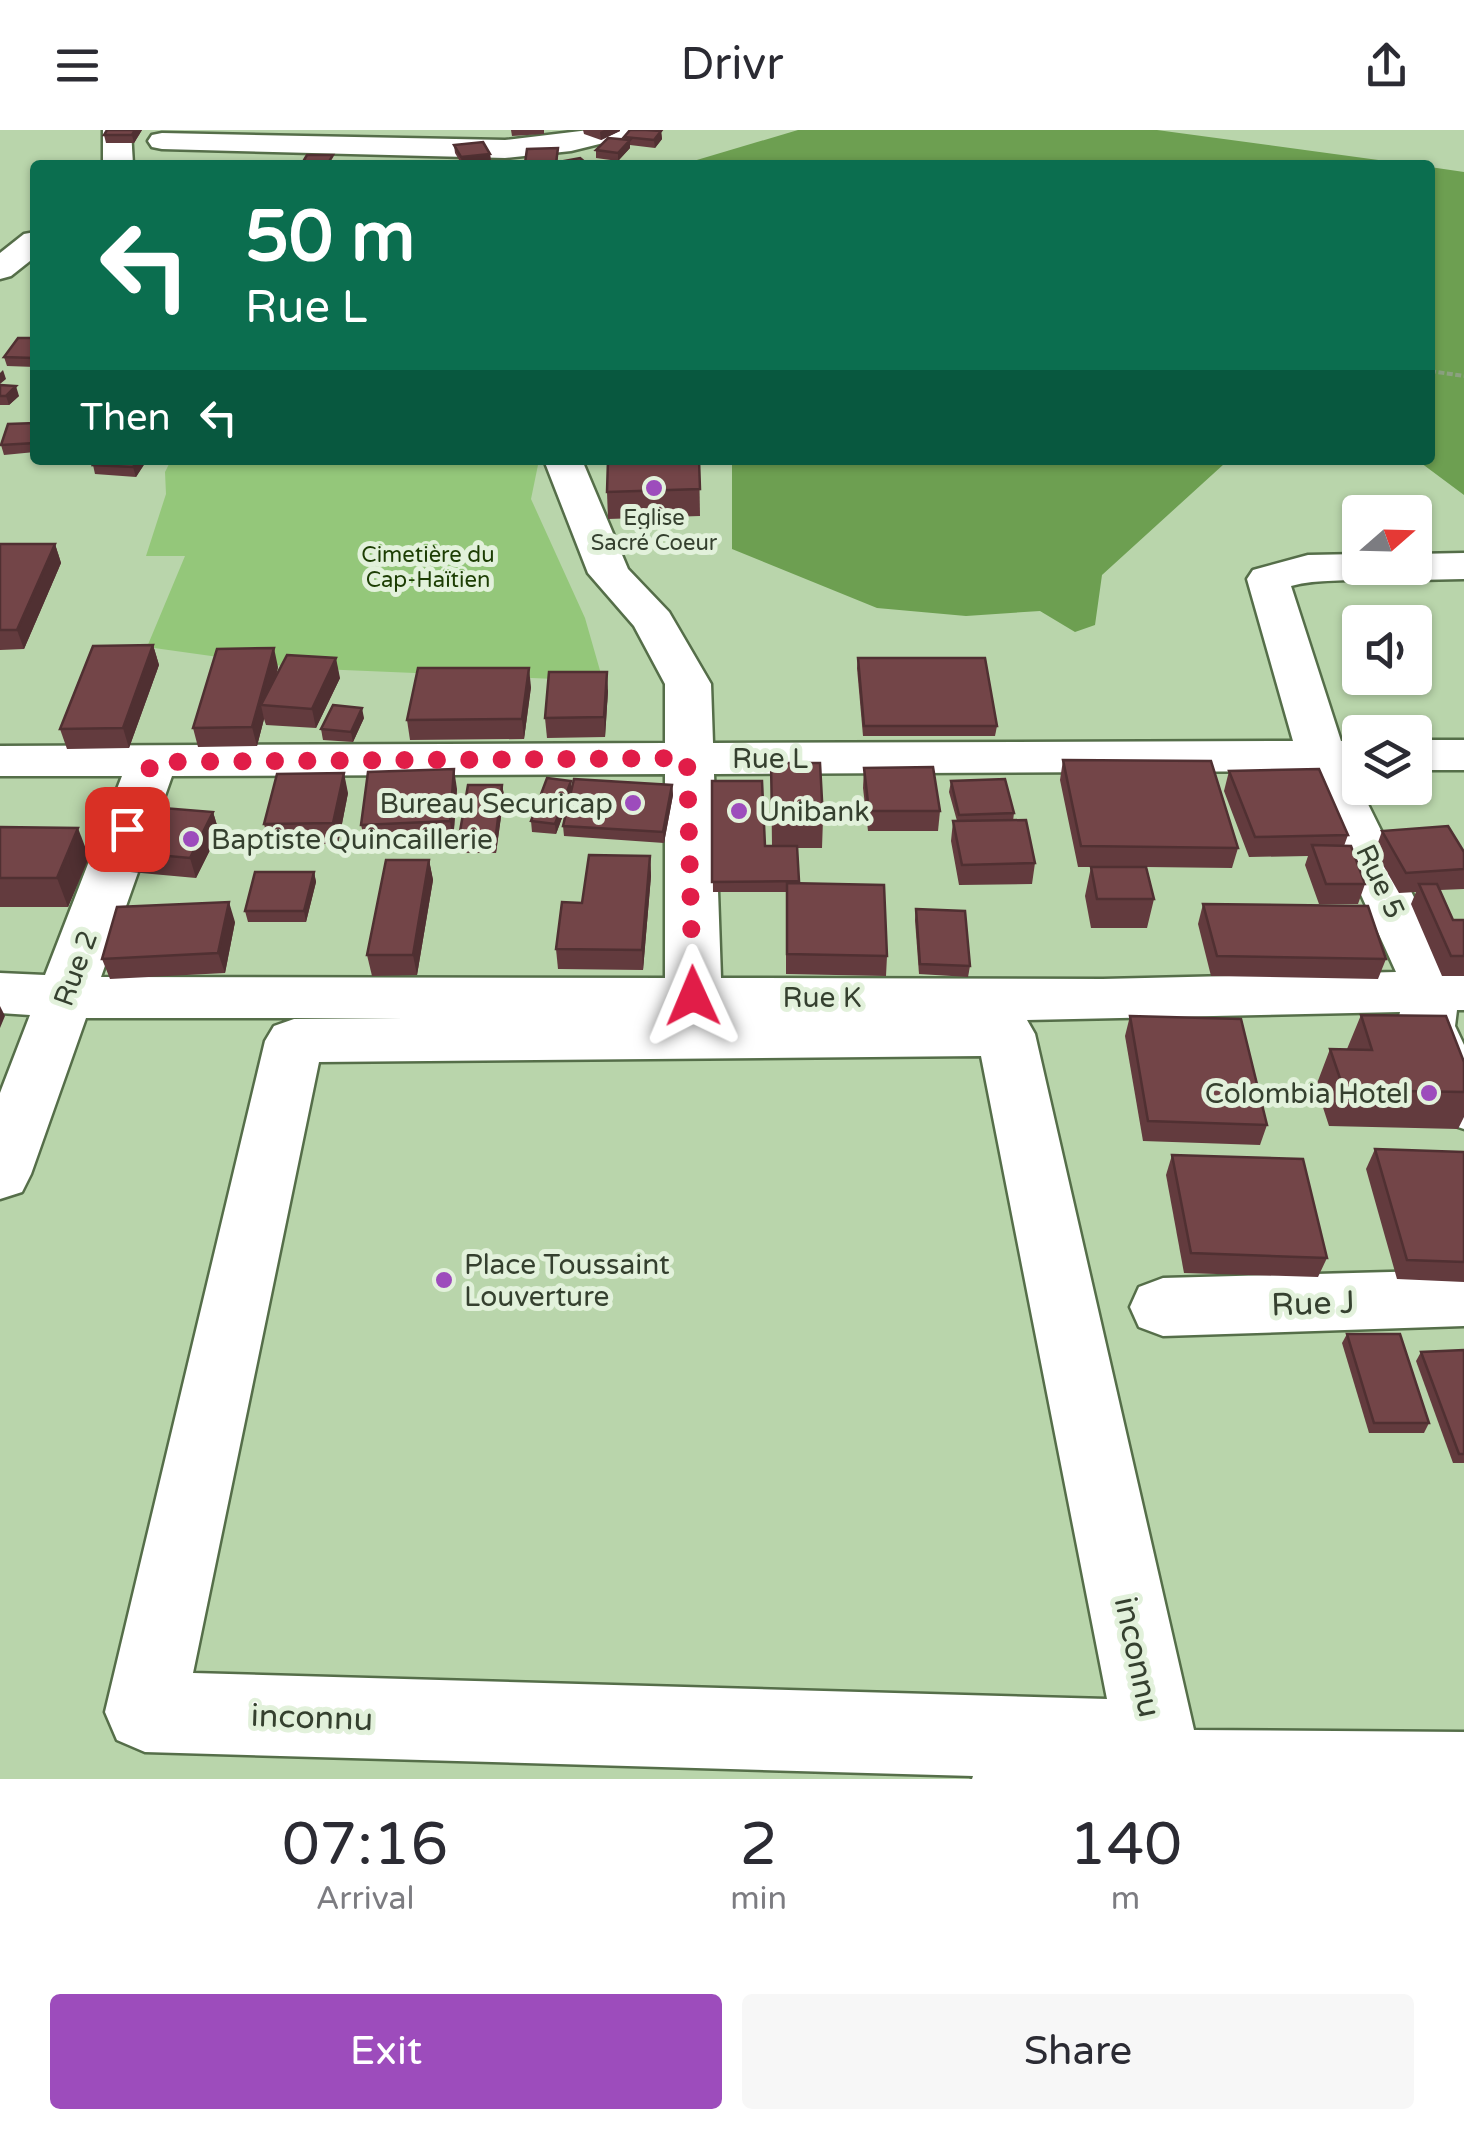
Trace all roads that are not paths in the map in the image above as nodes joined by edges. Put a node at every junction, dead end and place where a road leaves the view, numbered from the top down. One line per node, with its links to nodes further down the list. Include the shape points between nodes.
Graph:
1 (117, 130): 4 (street)
2 (622, 130): 3 (street, via 505,149)
3 (169, 136): 5 (street)
4 (118, 160)
5 (140, 160)
6 (30, 245): 7 (street)
7 (0, 268)
8 (565, 465): 15 (street, via 609,572 653,620 688,684)
9 (1464, 566): 11 (street)
10 (1342, 567): 14 (street, Rue 5, via 1268,579)
11 (1432, 567)
12 (1432, 755): 13 (street)
13 (1464, 755)
14 (1341, 756): 15 (street, Rue L); 18 (street, Rue 5)
15 (687, 758): 17 (street, Rue L); 20 (street)
16 (0, 762): 17 (street, Rue L)
17 (152, 762): 21 (street, Rue 2)
18 (1448, 990): 20 (street, Rue K, via 1103,1000); 23 (street, Rue 5, via 1426,1026)
19 (0, 993): 21 (street, Rue K)
20 (693, 996): 21 (street, Rue K)
21 (64, 997): 24 (street, Rue 2)
22 (1006, 1034): 22 (street, inconnu, via 294,1041 145,1712 1156,1741)
23 (1464, 1106)
24 (0, 1174)
25 (1464, 1298): 26 (street, Rue J)
26 (1162, 1308)
27 (1464, 1773): 28 (street)
28 (1200, 1775): 29 (street)
29 (1013, 1779)

